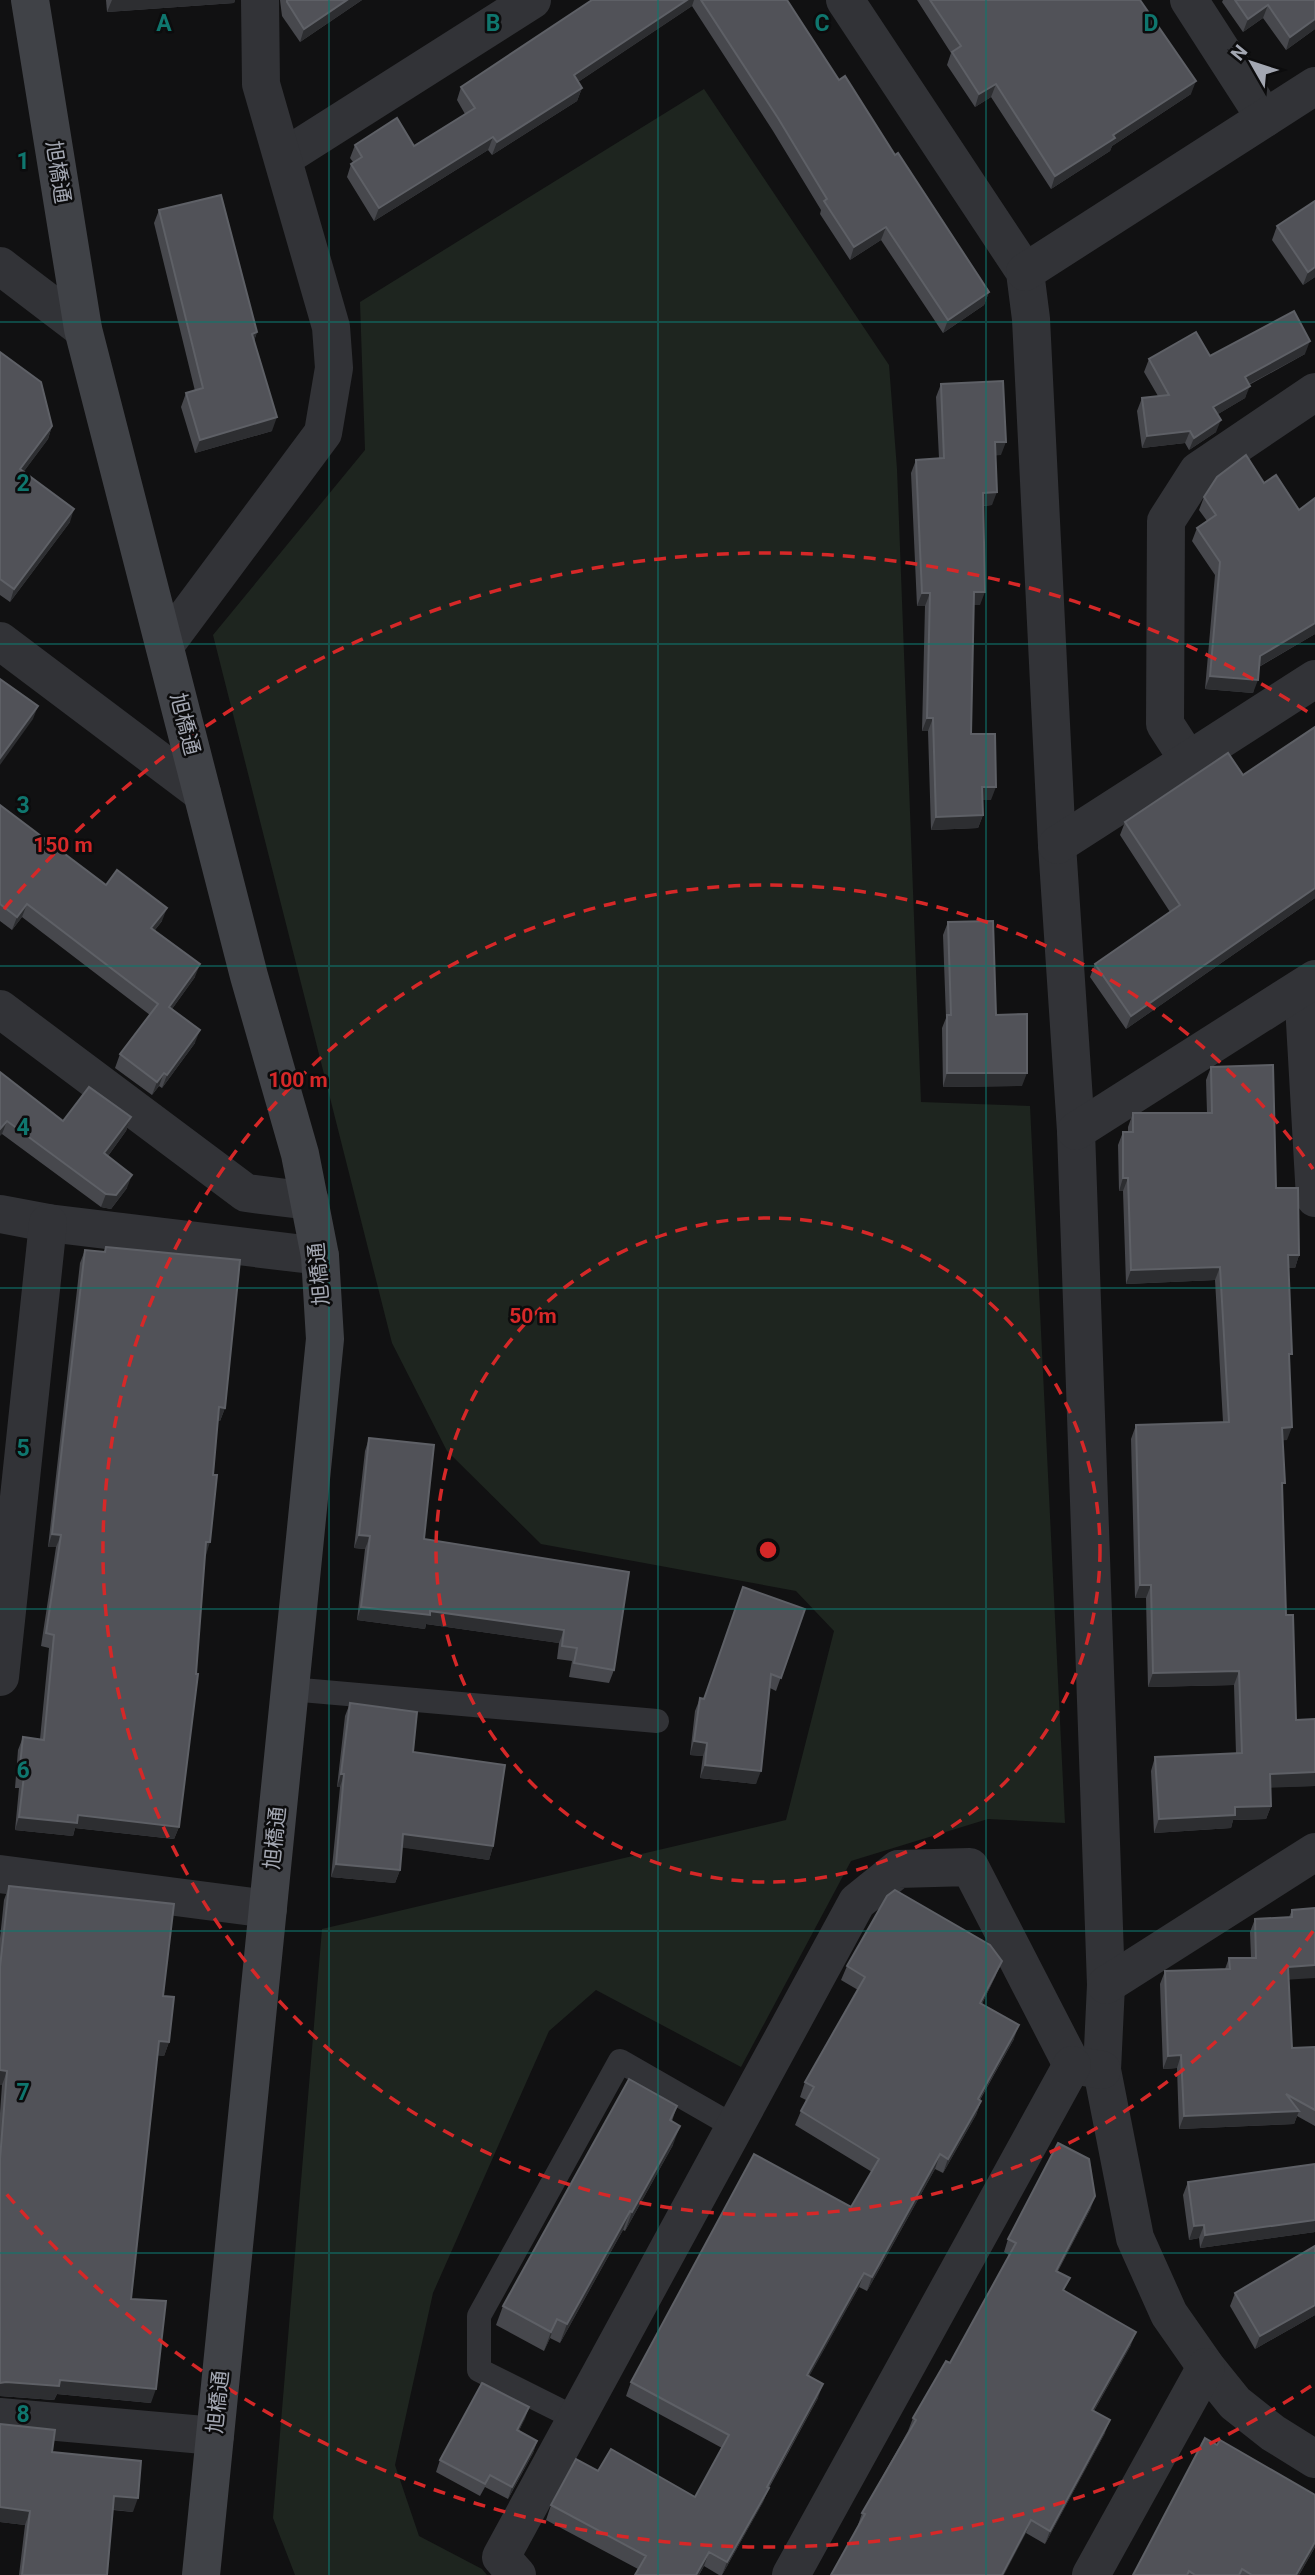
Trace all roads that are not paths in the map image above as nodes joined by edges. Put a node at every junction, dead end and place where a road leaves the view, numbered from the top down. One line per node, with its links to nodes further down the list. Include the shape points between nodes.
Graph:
1 (30, 0): 11 (street, 旭橋通)
2 (260, 0): 8 (street, via 261,84)
3 (532, 0): 8 (street)
4 (845, 0): 10 (street)
5 (1189, 0): 7 (street)
6 (1315, 86): 7 (street)
7 (1265, 118): 10 (street)
8 (283, 158): 14 (street, via 331,327 334,368 323,433)
9 (0, 266): 11 (street)
10 (1025, 272): 18 (street)
11 (83, 329): 14 (street, 旭橋通)
12 (1315, 392): 16 (street, via 1198,471 1166,521 1165,724)
13 (0, 641): 17 (street)
14 (166, 644): 17 (street, 旭橋通)
15 (1315, 679): 16 (street)
16 (1189, 761): 18 (street)
17 (202, 793): 23 (street, 旭橋通)
18 (1057, 845): 21 (street)
19 (1309, 983): 21 (street); 22 (street)
20 (0, 1009): 23 (street, via 246,1193)
21 (1076, 1131): 33 (street)
22 (1315, 1198)
23 (310, 1201): 26 (street, 旭橋通)
24 (0, 1214): 25 (street)
25 (48, 1223): 26 (street); 27 (street)
26 (320, 1256): 28 (street, 旭橋通, via 325,1339)
27 (0, 1676)
28 (290, 1689): 29 (lane); 32 (street, 旭橋通)
29 (657, 1721)
30 (1315, 1852): 33 (street)
31 (0, 1874): 32 (street)
32 (268, 1909): 39 (street, 旭橋通)
33 (1106, 1985): 34 (street)
34 (1087, 2068): 35 (street, via 970,1867 898,1869 858,1902); 36 (street, via 1135,2238 1170,2314); 43 (street)
35 (735, 2127): 38 (street); 38 (lane, via 620,2061 479,2316 479,2370)
36 (1206, 2367): 40 (street, via 1235,2403); 44 (street)
37 (0, 2417): 39 (street)
38 (577, 2418): 42 (street, via 501,2557)
39 (215, 2435): 41 (street, 旭橋通)
40 (1315, 2459)
41 (201, 2575)
42 (517, 2575)
43 (791, 2575)
44 (1091, 2575)

